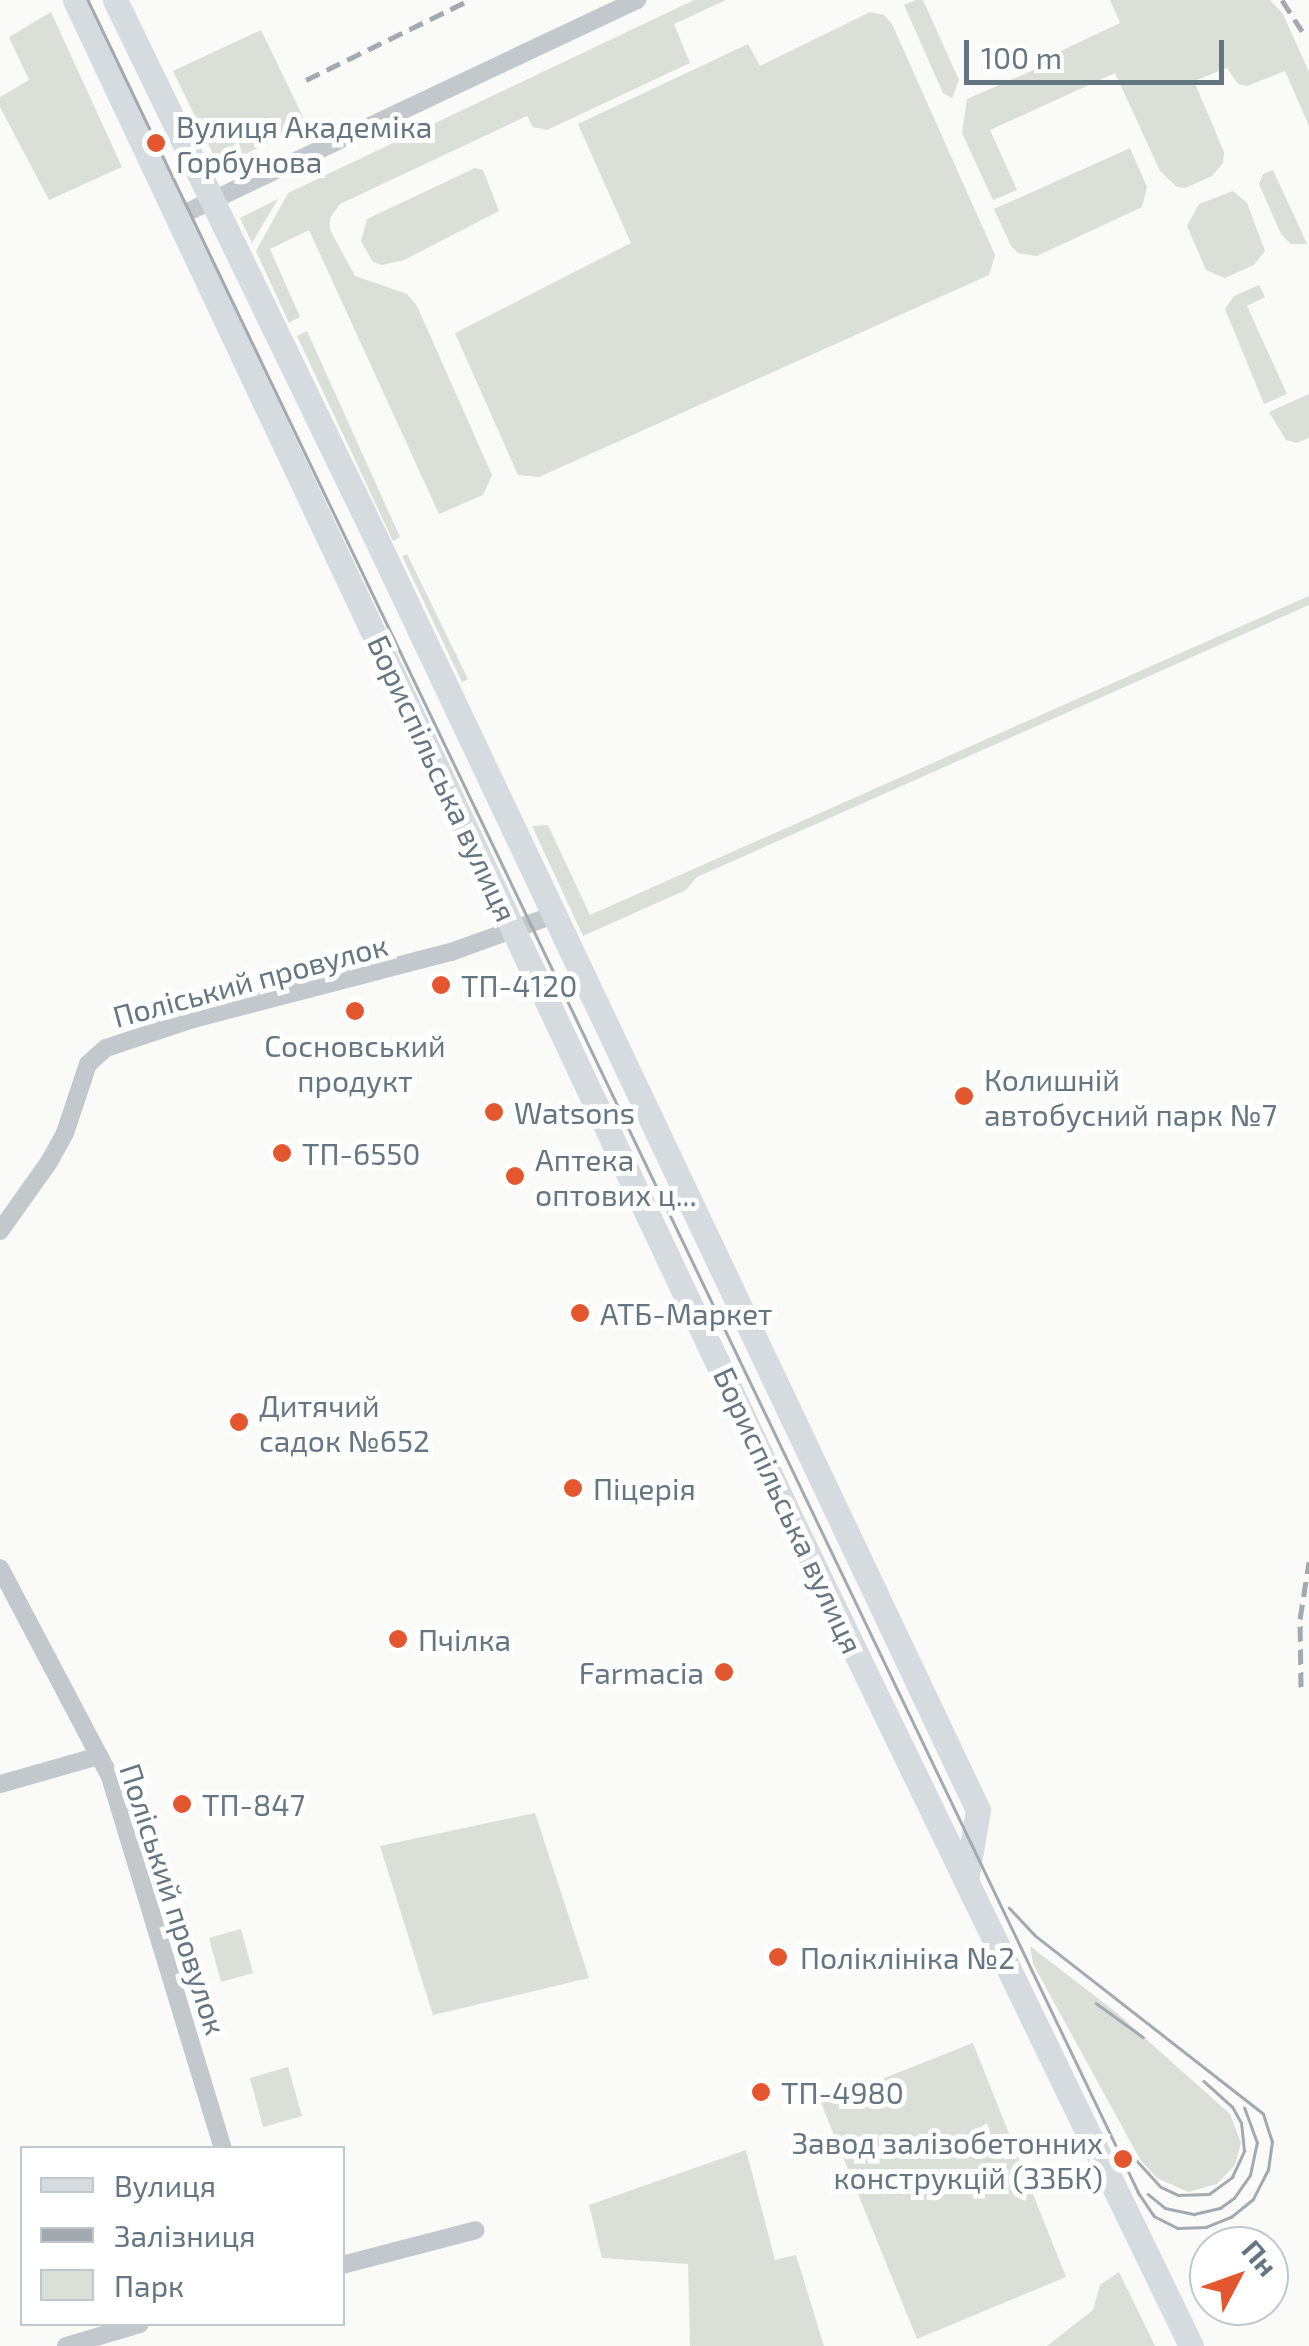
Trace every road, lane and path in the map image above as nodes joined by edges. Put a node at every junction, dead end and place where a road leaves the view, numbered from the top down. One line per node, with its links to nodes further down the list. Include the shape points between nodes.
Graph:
1 (75, 0): 5 (main road, Бориспільська вулиця)
2 (116, 0): 4 (main road, Бориспільська вулиця)
3 (637, 0): 4 (street)
4 (214, 200): 5 (street); 6 (main road, Бориспільська вулиця)
5 (177, 217): 7 (main road, Бориспільська вулиця)
6 (554, 915): 7 (street, Поліський провулок); 12 (main road, Бориспільська вулиця, via 978,1810)
7 (515, 930): 8 (street, Поліський провулок, via 106,1048 88,1064 49,1162); 12 (main road, Бориспільська вулиця)
8 (0, 1231)
9 (0, 1568): 10 (street, Поліський провулок)
10 (99, 1756): 11 (street); 13 (street, Поліський провулок)
11 (0, 1784)
12 (966, 1880): 18 (main road, Бориспільська вулиця)
13 (222, 2146)
14 (476, 2230): 15 (street)
15 (345, 2264)
16 (133, 2326): 17 (street)
17 (66, 2346)
18 (1191, 2346)

